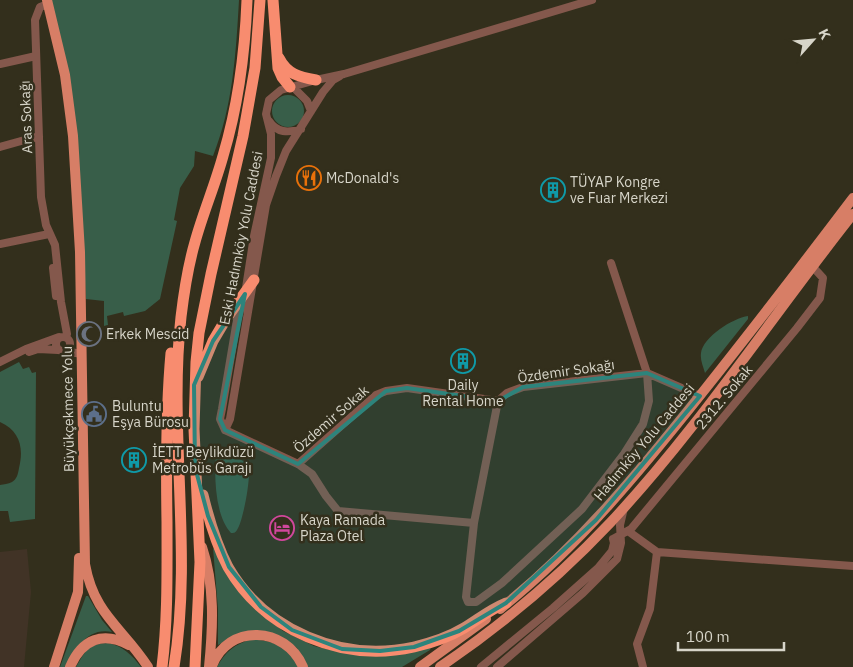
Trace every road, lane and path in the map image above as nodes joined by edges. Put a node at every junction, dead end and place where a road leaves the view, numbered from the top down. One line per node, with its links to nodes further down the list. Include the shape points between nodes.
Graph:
1 (247, 0): 28 (highway, via 234,115 188,267)
2 (260, 0): 7 (highway)
3 (266, 0): 7 (main road)
4 (273, 0): 8 (highway)
5 (592, 0): 11 (street, Eski Hadımköy Yolu Caddesi)
6 (47, 2): 9 (street, Aras Sokağı, via 40,7 35,20); 29 (main road, Büyükçekmece Yolu, via 60,47 70,104 80,252)
7 (258, 39): 40 (highway, via 243,136 199,333)
8 (276, 50): 12 (highway, via 288,71 301,78); 13 (highway, via 278,68)
9 (36, 56): 10 (street); 17 (street, Aras Sokağı)
10 (0, 64)
11 (344, 74): 12 (street, Eski Hadımköy Yolu Caddesi); 14 (street, Eski Hadımköy Yolu Caddesi, via 333,80)
12 (316, 80): 13 (street, Eski Hadımköy Yolu Caddesi)
13 (292, 87): 14 (street); 15 (street, Eski Hadımköy Yolu Caddesi, via 281,90 269,100)
14 (311, 111): 16 (street, Eski Hadımköy Yolu Caddesi)
15 (268, 120): 16 (street, via 279,130 291,132); 22 (street, Eski Hadımköy Yolu Caddesi, via 271,158)
16 (301, 129): 22 (street, Eski Hadımköy Yolu Caddesi, via 286,151)
17 (38, 136): 18 (street); 21 (street, Aras Sokağı, via 43,214)
18 (0, 147)
19 (853, 198): 41 (main road, Hadımköy Yolu Caddesi)
20 (853, 214): 25 (main road, Hadımköy Yolu Caddesi)
21 (49, 234): 23 (street); 30 (street, Aras Sokağı, via 55,246 67,334)
22 (258, 236): 26 (street, Eski Hadımköy Yolu Caddesi); 27 (street, Eski Hadımköy Yolu Caddesi)
23 (0, 244)
24 (611, 264): 39 (street)
25 (812, 266): 46 (main road, Hadımköy Yolu Caddesi, via 691,428); 49 (street, 2312. Sokak, via 823,278 820,298)
26 (254, 280): 27 (highway); 33 (street, Eski Hadımköy Yolu Caddesi)
27 (245, 294): 31 (street, Eski Hadımköy Yolu Caddesi); 40 (highway, via 213,341)
28 (183, 303): 61 (highway, via 171,345 169,374 168,607); 62 (highway, via 177,364 182,581)
29 (81, 328): 30 (street); 36 (main road, Büyükçekmece Yolu)
30 (64, 337): 32 (street); 35 (street, via 56,343); 35 (street, via 70,345)
31 (234, 338): 33 (street); 43 (street, Eski Hadımköy Yolu Caddesi, via 220,419)
32 (48, 341): 34 (street); 37 (street)
33 (244, 345): 43 (street, Eski Hadımköy Yolu Caddesi)
34 (46, 350): 35 (street); 38 (street, via 31,351)
35 (61, 350): 36 (street)
36 (82, 354): 47 (main road, Büyükçekmece Yolu)
37 (0, 362)
38 (0, 367)
39 (647, 373): 41 (street, Özdemir Sokağı); 42 (street, Özdemir Sokağı, via 523,387 507,393); 48 (street, via 649,401 643,424 585,505 502,583 476,602 468,602)
40 (194, 386): 45 (highway)
41 (700, 396): 55 (main road, Hadımköy Yolu Caddesi, via 596,520 551,565)
42 (498, 401): 44 (street, Özdemir Sokak, via 407,388 386,390 376,395); 48 (street)
43 (225, 430): 44 (street)
44 (298, 464): 48 (street, via 312,474 338,510)
45 (195, 467): 51 (highway); 55 (highway, via 216,540 229,567 248,594 292,630 342,649 396,650 452,634)
46 (624, 507): 50 (street); 52 (main road, Hadımköy Yolu Caddesi)
47 (83, 517): 56 (main road, via 88,580 104,613); 58 (main road, via 78,592)
48 (474, 523)
49 (628, 532): 50 (street, 2312. Sokak); 53 (street)
50 (616, 537): 52 (street, 2312. Sokak, via 607,535); 68 (street, via 612,551 598,568); 69 (street, via 620,548 617,559)
51 (199, 539): 63 (highway); 64 (main road, via 207,564 212,606)
52 (586, 547): 57 (main road, Hadımköy Yolu Caddesi, via 516,610)
53 (657, 552): 54 (street); 70 (street, via 650,609 637,644)
54 (853, 566)
55 (506, 603): 66 (main road, Hadımköy Yolu Caddesi)
56 (133, 646): 59 (main road, via 115,638 92,640 78,653); 60 (main road)
57 (448, 663): 67 (main road, Hadımköy Yolu Caddesi)
58 (54, 667)
59 (70, 667)
60 (148, 667)
61 (162, 667)
62 (174, 667)
63 (195, 667)
64 (210, 667): 65 (main road, via 218,654 232,642 263,635 285,643)
65 (303, 667)
66 (420, 667)
67 (440, 667)
68 (481, 667)
69 (497, 667)
70 (643, 667)

